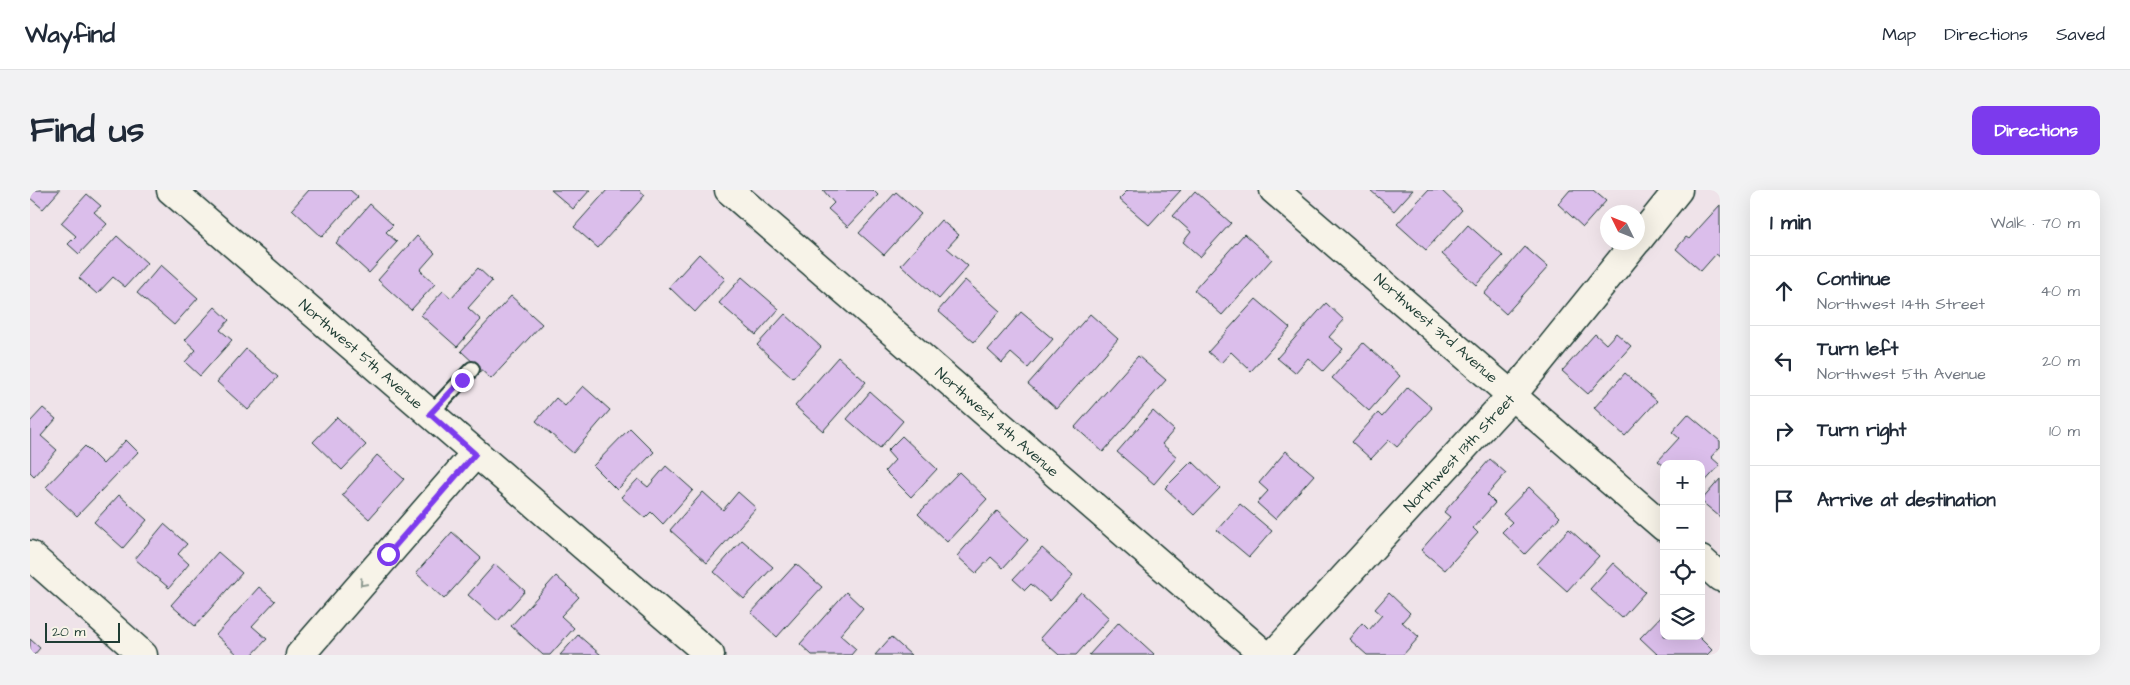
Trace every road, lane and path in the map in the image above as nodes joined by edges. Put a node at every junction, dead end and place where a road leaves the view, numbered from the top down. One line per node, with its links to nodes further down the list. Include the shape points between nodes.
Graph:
1 (172, 190): 9 (street, Northwest 5th Avenue)
2 (729, 190): 18 (street, Northwest 4th Avenue)
3 (1274, 190): 8 (street, Northwest 3rd Avenue)
4 (1678, 190): 5 (street, Northwest 13th Street)
5 (1645, 231)
6 (1630, 250): 8 (street, Northwest 13th Street)
7 (472, 369): 9 (lane)
8 (1513, 394): 11 (street, Northwest 3rd Avenue); 19 (street, Northwest 13th Street)
9 (430, 414): 10 (street, Northwest 5th Avenue)
10 (475, 454): 16 (street, one-way to 16); 17 (street, Northwest 5th Avenue)
11 (1660, 523)
12 (30, 555): 15 (street)
13 (1705, 564): 14 (street)
14 (1720, 577)
15 (143, 655)
16 (300, 655)
17 (710, 655)
18 (1266, 655)
19 (1272, 655)

